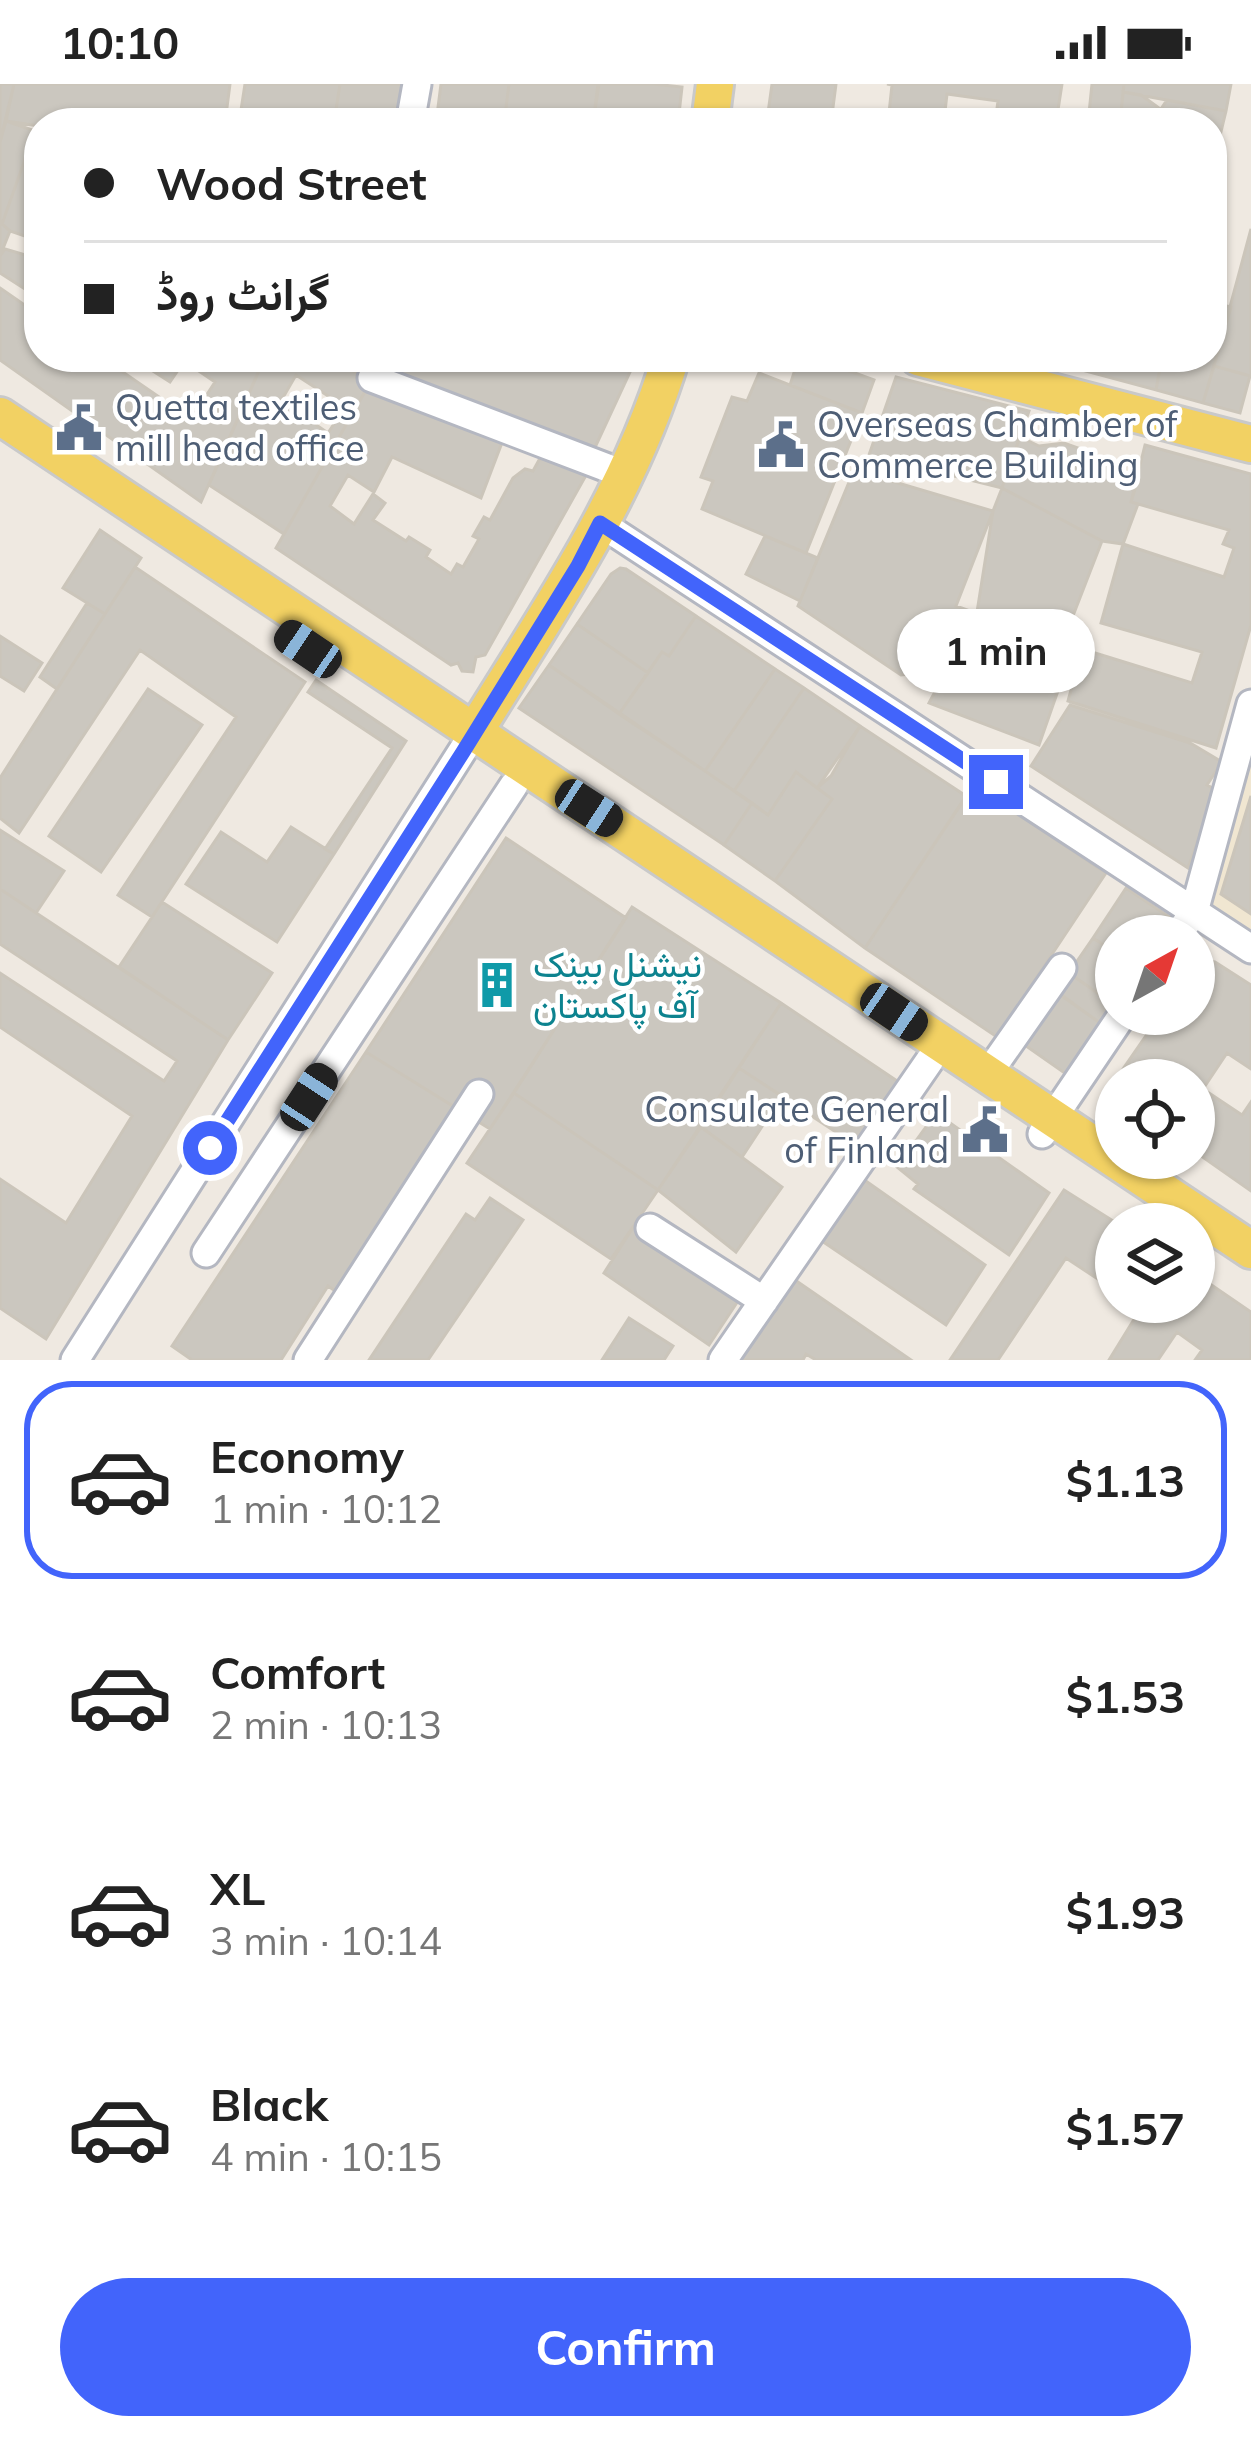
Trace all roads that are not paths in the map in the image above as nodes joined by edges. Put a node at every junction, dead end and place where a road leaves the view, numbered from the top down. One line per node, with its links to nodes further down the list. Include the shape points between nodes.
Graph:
1 (666, 372): 7 (main road)
2 (975, 372): 6 (main road)
3 (372, 377): 7 (street)
4 (0, 416): 10 (main road)
5 (0, 442): 10 (main road)
6 (1251, 444)
7 (626, 475): 8 (main road)
8 (600, 523): 10 (main road); 12 (street)
9 (1251, 704): 12 (street)
10 (469, 742): 11 (main road); 18 (main road); 28 (street)
11 (514, 785): 17 (main road); 25 (street)
12 (1194, 912): 13 (street); 14 (street)
13 (1192, 915)
14 (1251, 949)
15 (1062, 968): 18 (street)
16 (1110, 1035): 20 (street)
17 (930, 1060): 20 (main road); 27 (street)
18 (987, 1075): 20 (main road)
19 (479, 1094): 29 (street)
20 (1047, 1126): 21 (main road); 24 (main road)
21 (1149, 1203)
22 (650, 1228): 27 (street)
23 (1215, 1249): 26 (main road)
24 (1251, 1250)
25 (206, 1253)
26 (1251, 1273)
27 (764, 1301): 30 (street)
28 (88, 1355)
29 (308, 1360)
30 (723, 1360)

